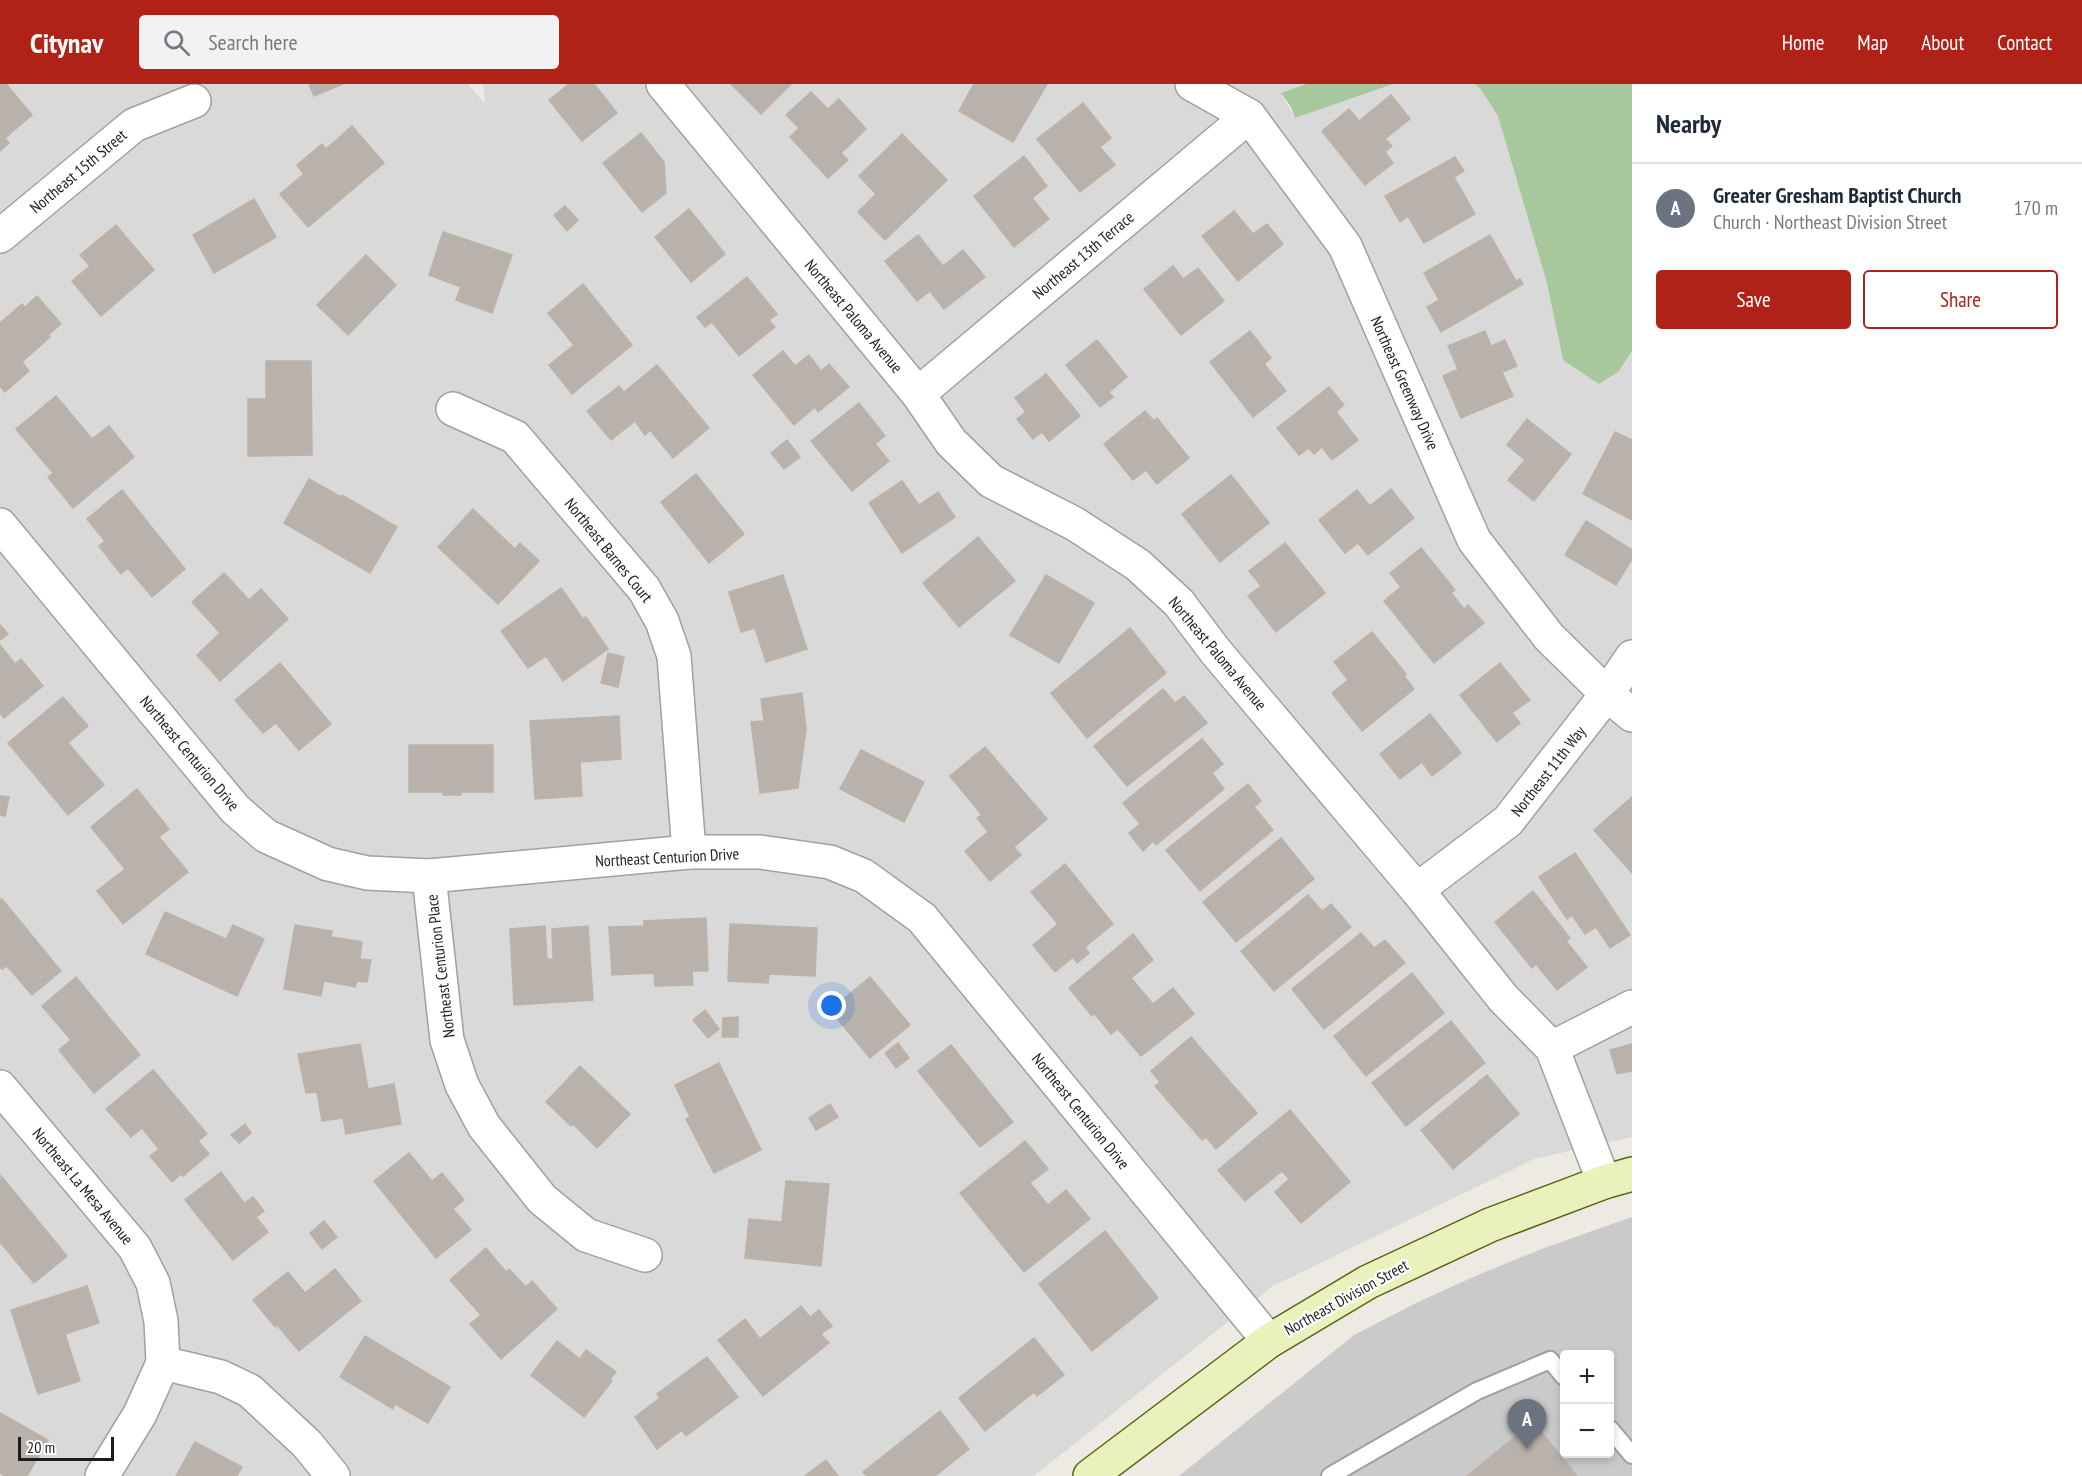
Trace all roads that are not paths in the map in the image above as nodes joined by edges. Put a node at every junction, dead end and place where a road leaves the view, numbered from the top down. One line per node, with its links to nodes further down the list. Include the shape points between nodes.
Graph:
1 (663, 84): 6 (street, Northeast Paloma Avenue)
2 (1192, 84): 4 (street, Northeast Greenway Drive)
3 (194, 101): 5 (street, Northeast 15th Street, via 134,125)
4 (1249, 116): 6 (street, Northeast 13th Terrace); 10 (street, Northeast Greenway Drive, via 1345,246 1474,540 1549,637)
5 (0, 236)
6 (918, 394): 14 (street, Northeast Paloma Avenue, via 951,442 991,481 1075,524 1138,565 1179,603)
7 (453, 410): 12 (street, Northeast Barnes Court, via 515,437 638,582 662,621 677,677)
8 (0, 525): 13 (street, Northeast Centurion Drive, via 235,809 266,836 328,864 367,873)
9 (1632, 657): 10 (street, Northeast 11th Way)
10 (1607, 694): 11 (street, Northeast Greenway Drive); 14 (street, Northeast 11th Way, via 1508,821)
11 (1632, 715)
12 (689, 852): 13 (street, Northeast Centurion Drive); 20 (street, Northeast Centurion Drive, via 760,852 830,862 864,876 922,918)
13 (429, 876): 19 (street, Northeast Centurion Place, via 447,1040 462,1085 484,1126 542,1199 586,1235)
14 (1417, 890): 16 (street, Northeast Paloma Avenue, via 1503,998)
15 (1632, 1007): 16 (street)
16 (1552, 1048): 18 (street, Northeast Paloma Avenue)
17 (0, 1086): 21 (street, Northeast La Mesa Avenue, via 135,1248 153,1283 161,1321)
18 (1618, 1178): 20 (street, Northeast Division Street, via 1490,1225 1420,1257 1368,1282)
19 (645, 1255)
20 (1269, 1341): 27 (street, Northeast Division Street)
21 (163, 1364): 25 (street, via 140,1414); 26 (street, via 221,1377 250,1391 307,1444)
22 (1560, 1372): 28 (lane, via 1551,1360 1478,1391)
23 (1614, 1434): 24 (lane)
24 (1632, 1455)
25 (102, 1476)
26 (333, 1476)
27 (1090, 1476)
28 (1330, 1476)

